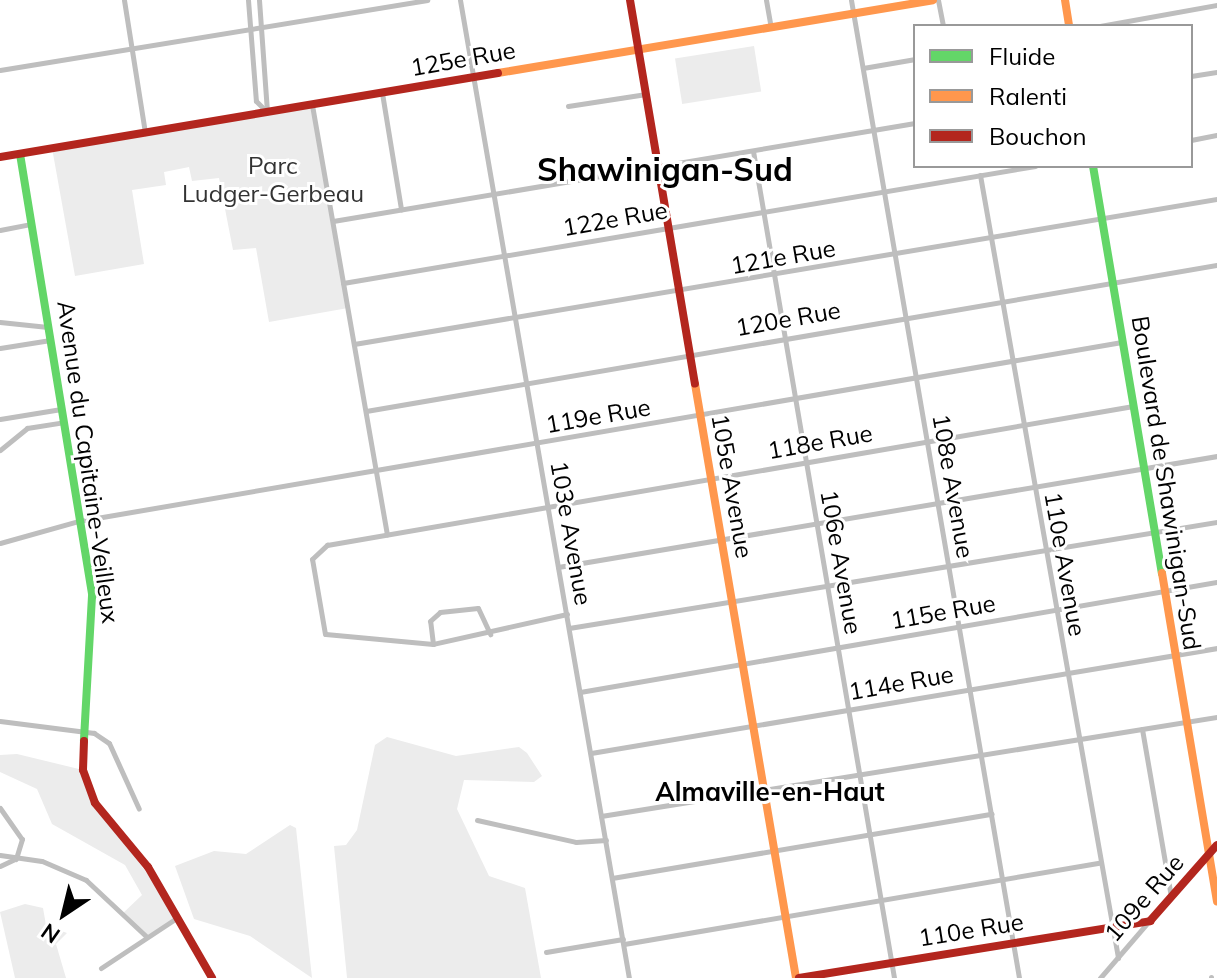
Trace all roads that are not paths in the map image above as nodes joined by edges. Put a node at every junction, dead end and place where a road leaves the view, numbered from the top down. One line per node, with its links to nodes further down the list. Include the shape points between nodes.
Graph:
1 (124, 0): 19 (street)
2 (248, 0): 18 (street)
3 (259, 0): 16 (street)
4 (427, 0): 16 (street)
5 (460, 0): 26 (street, 103e Avenue)
6 (630, 0): 20 (street, 105e Avenue)
7 (766, 0): 17 (street)
8 (851, 0): 12 (street, 108e Avenue)
9 (936, 0): 12 (street, 125e Rue); 13 (street)
10 (1065, 0): 14 (street)
11 (1217, 5): 15 (street)
12 (853, 13): 17 (street, 125e Rue); 22 (street, 108e Avenue)
13 (942, 24)
14 (1069, 24)
15 (1111, 24)
16 (261, 27): 18 (street); 31 (street)
17 (771, 27): 20 (street, 125e Rue)
18 (250, 29): 19 (street); 31 (street, via 256,101)
19 (133, 48): 23 (street); 34 (street)
20 (638, 50): 26 (street, 125e Rue); 28 (street, 105e Avenue)
21 (913, 59): 22 (street)
22 (863, 68): 33 (street, 108e Avenue)
23 (0, 70)
24 (1217, 72): 25 (street)
25 (1193, 76)
26 (474, 77): 27 (street, 125e Rue); 47 (street, 103e Avenue)
27 (382, 93): 29 (street, 125e Rue); 49 (street)
28 (646, 94): 30 (street); 40 (street, 105e Avenue)
29 (312, 104): 31 (street, 125e Rue); 52 (street)
30 (568, 106)
31 (268, 112): 34 (street, 125e Rue)
32 (913, 123): 33 (street)
33 (874, 130): 37 (street); 46 (street, 108e Avenue)
34 (145, 133): 38 (street, 125e Rue)
35 (1217, 135): 36 (street)
36 (1193, 140)
37 (753, 151): 40 (street); 50 (street, 106e Avenue)
38 (20, 154): 39 (street, 125e Rue); 53 (street, Avenue du Capitaine-Veilleux)
39 (0, 157)
40 (658, 167): 47 (street); 54 (street, 105e Avenue)
41 (967, 168): 45 (street)
42 (1023, 168): 44 (street, 122e Rue)
43 (1093, 168): 51 (street, Boulevard de Shawinigan-Sud)
44 (980, 175): 45 (street, 122e Rue); 56 (street, 110e Avenue)
45 (969, 177): 46 (street, 122e Rue)
46 (884, 191): 50 (street, 122e Rue); 57 (street, 108e Avenue)
47 (494, 193): 49 (street); 58 (street, 103e Avenue)
48 (1217, 199): 51 (street, 121e Rue)
49 (401, 209): 52 (street)
50 (764, 212): 54 (street, 122e Rue); 60 (street, 106e Avenue)
51 (1102, 219): 56 (street, 121e Rue); 61 (street, Boulevard de Shawinigan-Sud)
52 (333, 221): 62 (street)
53 (31, 224): 55 (street); 68 (street, Avenue du Capitaine-Veilleux)
54 (668, 228): 58 (street, 122e Rue); 63 (street, 105e Avenue)
55 (0, 230)
56 (991, 239): 57 (street, 121e Rue); 64 (street, 110e Avenue)
57 (895, 255): 60 (street, 121e Rue); 65 (street, 108e Avenue)
58 (505, 256): 62 (street, 122e Rue); 66 (street, 103e Avenue)
59 (1217, 265): 61 (street, 120e Rue)
60 (775, 277): 63 (street, 121e Rue); 69 (street, 106e Avenue)
61 (1113, 282): 64 (street, 120e Rue); 71 (street, Boulevard de Shawinigan-Sud)
62 (343, 283): 72 (street)
63 (680, 293): 66 (street, 121e Rue); 74 (street, 105e Avenue)
64 (1001, 301): 65 (street, 120e Rue); 75 (street, 110e Avenue)
65 (906, 317): 69 (street, 120e Rue); 76 (street, 108e Avenue)
66 (516, 319): 72 (street, 121e Rue); 77 (street, 103e Avenue)
67 (0, 322): 68 (street)
68 (48, 327): 70 (street, Avenue du Capitaine-Veilleux)
69 (785, 338): 74 (street, 120e Rue); 78 (street, 106e Avenue)
70 (50, 340): 73 (street); 80 (street, Avenue du Capitaine-Veilleux)
71 (1122, 342): 75 (street, 119e Rue); 79 (street, Boulevard de Shawinigan-Sud)
72 (354, 344): 81 (street)
73 (0, 348)
74 (690, 355): 77 (street, 120e Rue); 82 (street, 105e Avenue)
75 (1012, 361): 76 (street, 119e Rue); 85 (street, 110e Avenue)
76 (916, 378): 78 (street, 119e Rue); 86 (street, 108e Avenue)
77 (527, 383): 81 (street, 120e Rue); 87 (street, 103e Avenue)
78 (795, 399): 82 (street, 119e Rue); 90 (street, 106e Avenue)
79 (1133, 406): 85 (street, 118e Rue); 91 (street, Boulevard de Shawinigan-Sud)
80 (61, 409): 83 (street); 84 (street, Avenue du Capitaine-Veilleux)
81 (366, 411): 92 (street)
82 (700, 416): 87 (street, 119e Rue); 93 (street, 105e Avenue)
83 (0, 419)
84 (63, 422): 88 (street, via 27,428); 97 (street, Avenue du Capitaine-Veilleux)
85 (1023, 425): 86 (street, 118e Rue); 94 (street, 110e Avenue)
86 (927, 442): 90 (street, 118e Rue); 95 (street, 108e Avenue)
87 (537, 445): 92 (street, 119e Rue); 96 (street, 103e Avenue)
88 (0, 450)
89 (1217, 456): 91 (street)
90 (806, 462): 93 (street, 118e Rue); 99 (street, 106e Avenue)
91 (1143, 468): 94 (street); 100 (street, Boulevard de Shawinigan-Sud)
92 (376, 473): 97 (street, 119e Rue); 101 (street)
93 (711, 479): 96 (street, 118e Rue); 102 (street, 105e Avenue)
94 (1033, 487): 95 (street); 104 (street, 110e Avenue)
95 (938, 503): 99 (street); 105 (street, 108e Avenue)
96 (548, 507): 101 (street, 118e Rue); 106 (street, 103e Avenue)
97 (79, 521): 103 (street, 119e Rue); 130 (street, Avenue du Capitaine-Veilleux, via 94,642)
98 (1217, 522): 100 (street)
99 (816, 524): 102 (street); 108 (street, 106e Avenue)
100 (1154, 532): 104 (street); 109 (street, Boulevard de Shawinigan-Sud)
101 (387, 534): 116 (street, 118e Rue, via 315,548 325,634)
102 (721, 540): 106 (street); 110 (street, 105e Avenue)
103 (0, 543)
104 (1044, 550): 105 (street); 111 (street, 110e Avenue)
105 (949, 566): 108 (street); 113 (street, 108e Avenue)
106 (558, 567): 112 (street, 103e Avenue)
107 (1217, 582): 109 (street, 115e Rue)
108 (827, 586): 110 (street); 117 (street, 106e Avenue)
109 (1164, 591): 111 (street, 115e Rue); 119 (street, Boulevard de Shawinigan-Sud)
110 (732, 601): 114 (street); 120 (street, 105e Avenue)
111 (1054, 610): 113 (street, 115e Rue); 121 (street, 110e Avenue)
112 (567, 614): 114 (street, 103e Avenue); 115 (street)
113 (959, 627): 117 (street, 115e Rue); 122 (street, 108e Avenue)
114 (569, 628): 123 (street, 103e Avenue)
115 (490, 634): 116 (street); 116 (street, via 478,608 440,612 430,621)
116 (433, 644)
117 (837, 648): 120 (street, 115e Rue); 124 (street, 106e Avenue)
118 (1217, 648): 119 (street, 114e Rue)
119 (1174, 655): 121 (street, 114e Rue); 127 (street, Boulevard de Shawinigan-Sud)
120 (743, 666): 123 (street, 115e Rue); 128 (street, 105e Avenue)
121 (1065, 673): 122 (street, 114e Rue); 131 (street, 110e Avenue)
122 (970, 689): 124 (street, 114e Rue); 133 (street, 108e Avenue)
123 (580, 692): 132 (street, 103e Avenue)
124 (848, 710): 128 (street, 114e Rue); 134 (street, 106e Avenue)
125 (1217, 717): 127 (street)
126 (0, 721): 130 (street)
127 (1187, 722): 129 (street); 145 (street, Boulevard de Shawinigan-Sud)
128 (753, 726): 132 (street, 114e Rue); 135 (street, 105e Avenue)
129 (1142, 729): 131 (street); 152 (street)
130 (81, 731): 137 (street, via 109,743); 155 (street, Avenue du Capitaine-Veilleux, via 81,762 95,803)
131 (1078, 739): 133 (street); 148 (street, 110e Avenue)
132 (591, 753): 139 (street, 103e Avenue)
133 (982, 755): 134 (street); 138 (street, 108e Avenue)
134 (859, 774): 135 (street); 141 (street, 106e Avenue)
135 (764, 790): 139 (street); 144 (street, 105e Avenue)
136 (0, 808): 147 (street, via 22,839)
137 (139, 809)
138 (992, 814): 141 (street); 151 (street, 108e Avenue)
139 (601, 816): 142 (street, 103e Avenue)
140 (477, 820): 142 (street, via 576,842)
141 (869, 835): 144 (street); 153 (street, 106e Avenue)
142 (606, 840): 150 (street, 103e Avenue)
143 (1217, 845): 145 (street, 109e Rue)
144 (774, 851): 150 (street); 156 (street, 105e Avenue)
145 (1209, 854): 152 (street, 109e Rue); 154 (street, Boulevard de Shawinigan-Sud)
146 (0, 855): 147 (street)
147 (16, 859): 149 (street); 159 (street, via 42,861 86,880)
148 (1099, 863): 151 (street); 158 (street, 110e Avenue)
149 (0, 866)
150 (612, 878): 160 (street, 103e Avenue)
151 (1003, 879): 153 (street); 161 (street, 108e Avenue)
152 (1171, 897): 157 (street, 109e Rue)
153 (880, 900): 156 (street); 164 (street, 106e Avenue)
154 (1217, 901)
155 (179, 916): 159 (street); 166 (street, Avenue du Capitaine-Veilleux)
156 (785, 917): 160 (street); 168 (street, 105e Avenue)
157 (1150, 921): 158 (street, 110e Rue); 163 (street, 109e Rue)
158 (1112, 927): 161 (street, 110e Rue); 163 (street, 110e Avenue)
159 (147, 937): 165 (street)
160 (623, 942): 162 (street); 167 (street, 103e Avenue)
161 (1014, 943): 164 (street, 110e Rue); 170 (street, 108e Avenue)
162 (546, 952)
163 (1118, 958): 171 (street, 109e Rue)
164 (891, 963): 168 (street, 110e Rue); 169 (street, 106e Avenue)
165 (101, 968)
166 (212, 978)
167 (629, 978)
168 (798, 978)
169 (894, 978)
170 (1019, 978)
171 (1100, 978)

